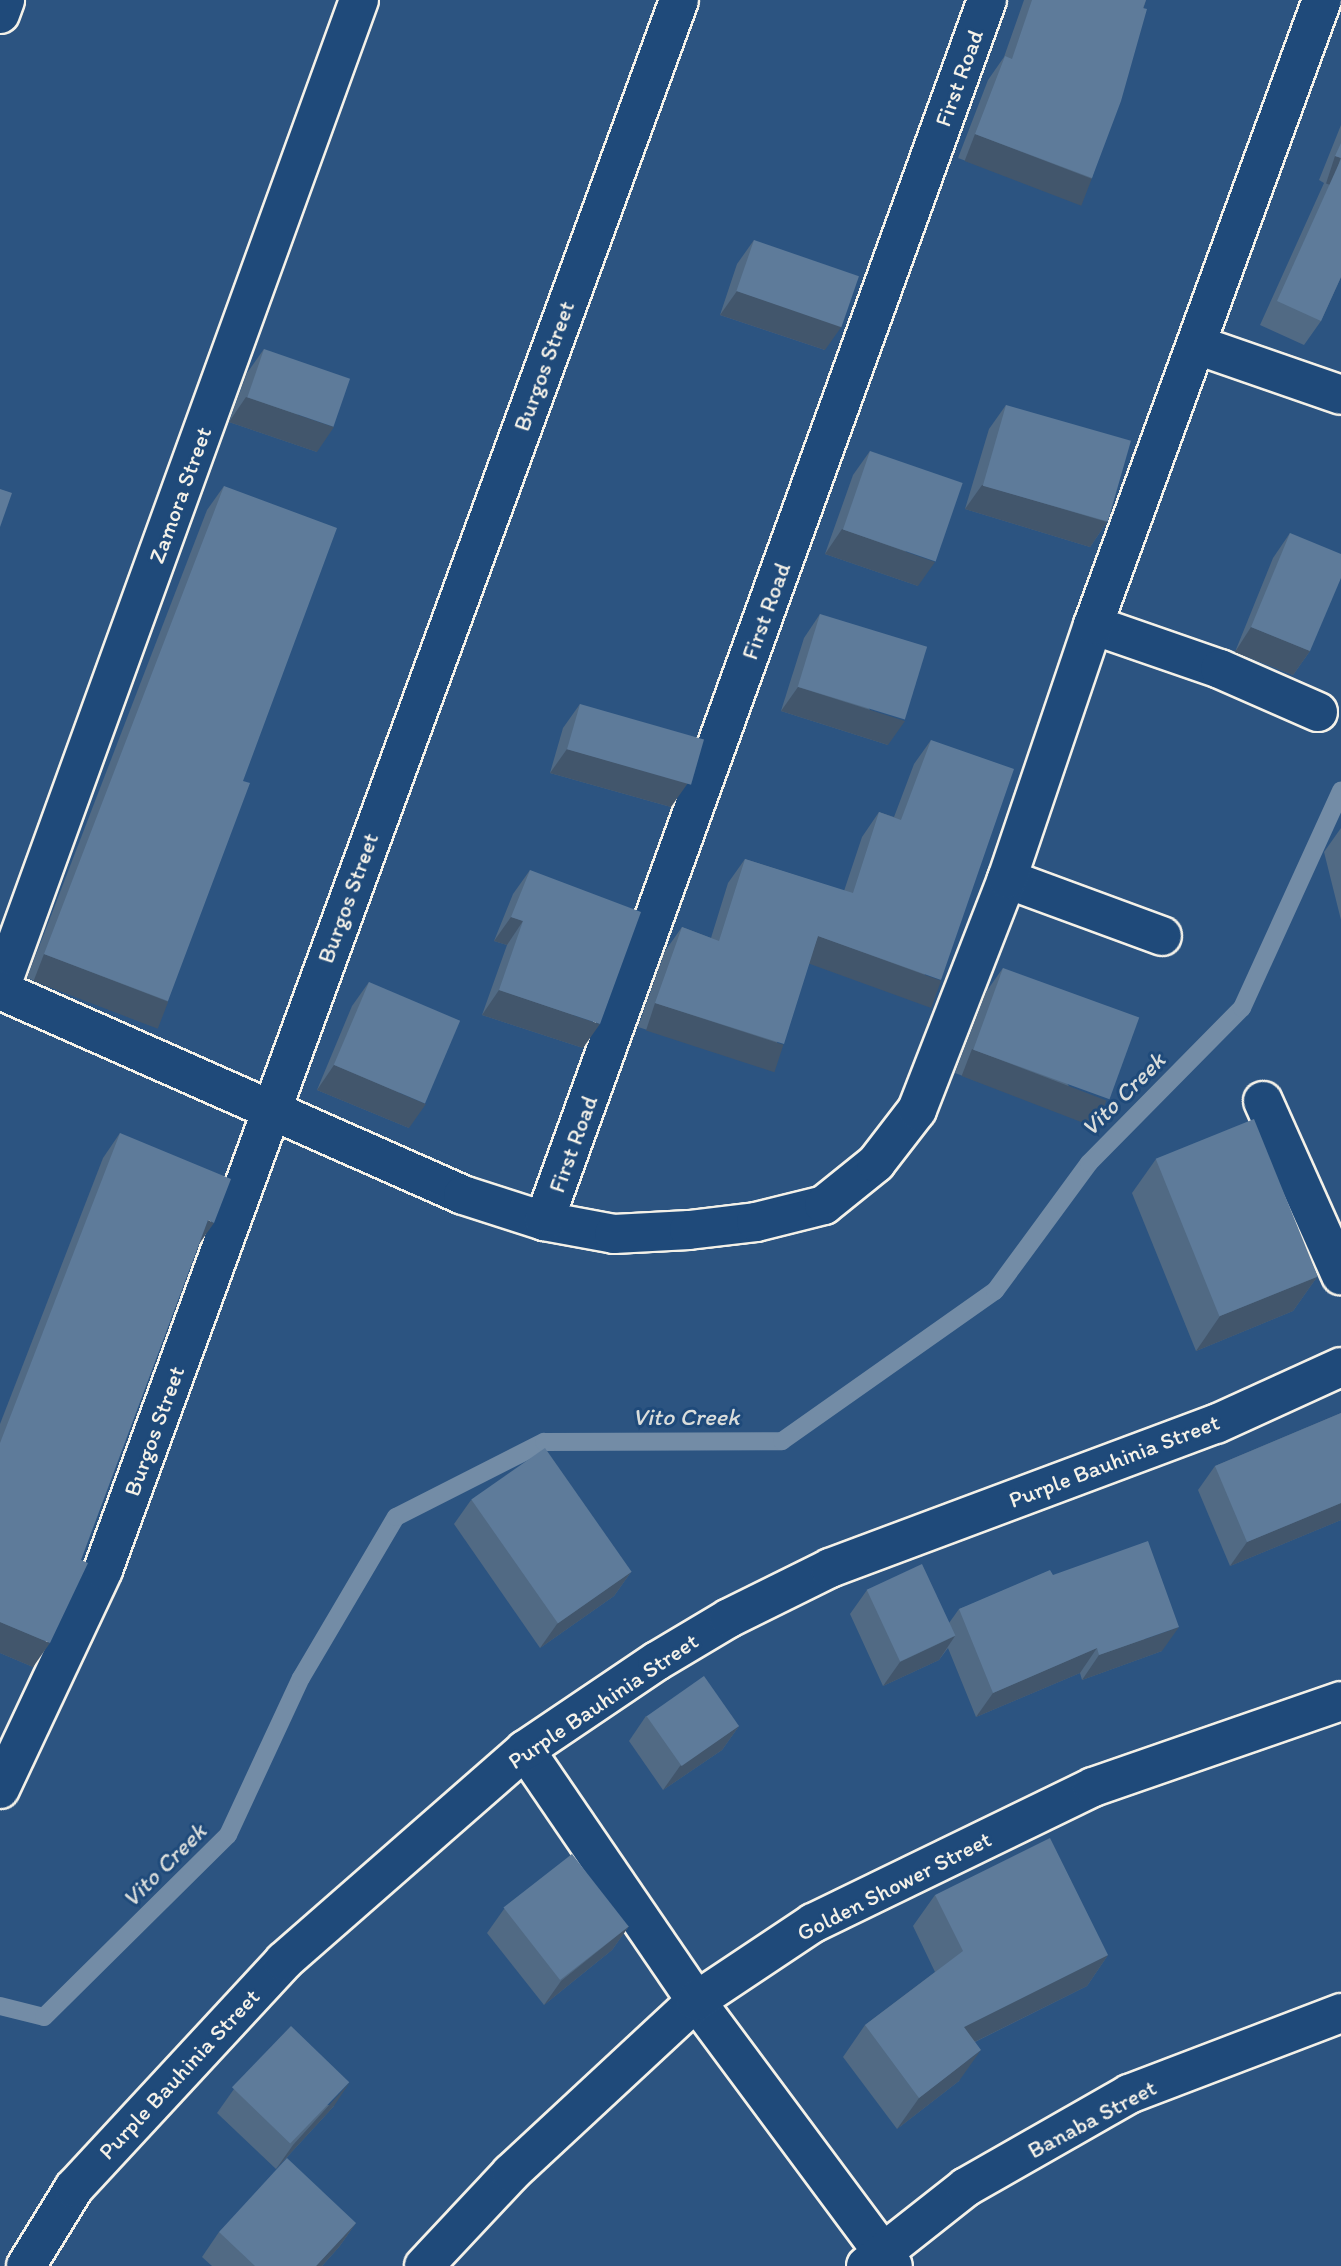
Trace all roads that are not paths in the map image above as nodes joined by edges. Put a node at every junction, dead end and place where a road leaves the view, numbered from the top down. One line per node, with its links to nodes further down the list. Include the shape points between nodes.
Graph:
1 (5, 0): 6 (street)
2 (359, 0): 13 (street, Zamora Street)
3 (679, 0): 15 (street, Burgos Street)
4 (987, 0): 16 (street, First Road)
5 (1322, 0): 7 (street)
6 (0, 14)
7 (1197, 345): 8 (street); 9 (street)
8 (1341, 395)
9 (1093, 625): 10 (street, via 1220,669); 11 (street)
10 (1318, 712)
11 (1007, 879): 12 (street); 16 (street, via 917,1110 876,1163 824,1205 756,1222 689,1230 614,1234)
12 (1162, 936)
13 (0, 989): 15 (street)
14 (1263, 1101): 17 (street)
15 (270, 1108): 16 (street, via 463,1195); 21 (street, Burgos Street, via 103,1570)
16 (544, 1221)
17 (1341, 1275)
18 (1341, 1367): 20 (street, Purple Bauhinia Street, via 1216,1424 831,1568 717,1625)
19 (1341, 1701): 22 (street, Golden Shower Street, via 1093,1787 813,1923)
20 (525, 1750): 22 (street); 25 (street, Purple Bauhinia Street, via 284,1961 74,2188)
21 (0, 1789)
22 (696, 2001): 24 (street); 26 (street, Golden Shower Street, via 511,2174)
23 (1341, 2014): 24 (street, Banaba Street, via 1129,2094 966,2187)
24 (880, 2261)
25 (26, 2266)
26 (424, 2266)

